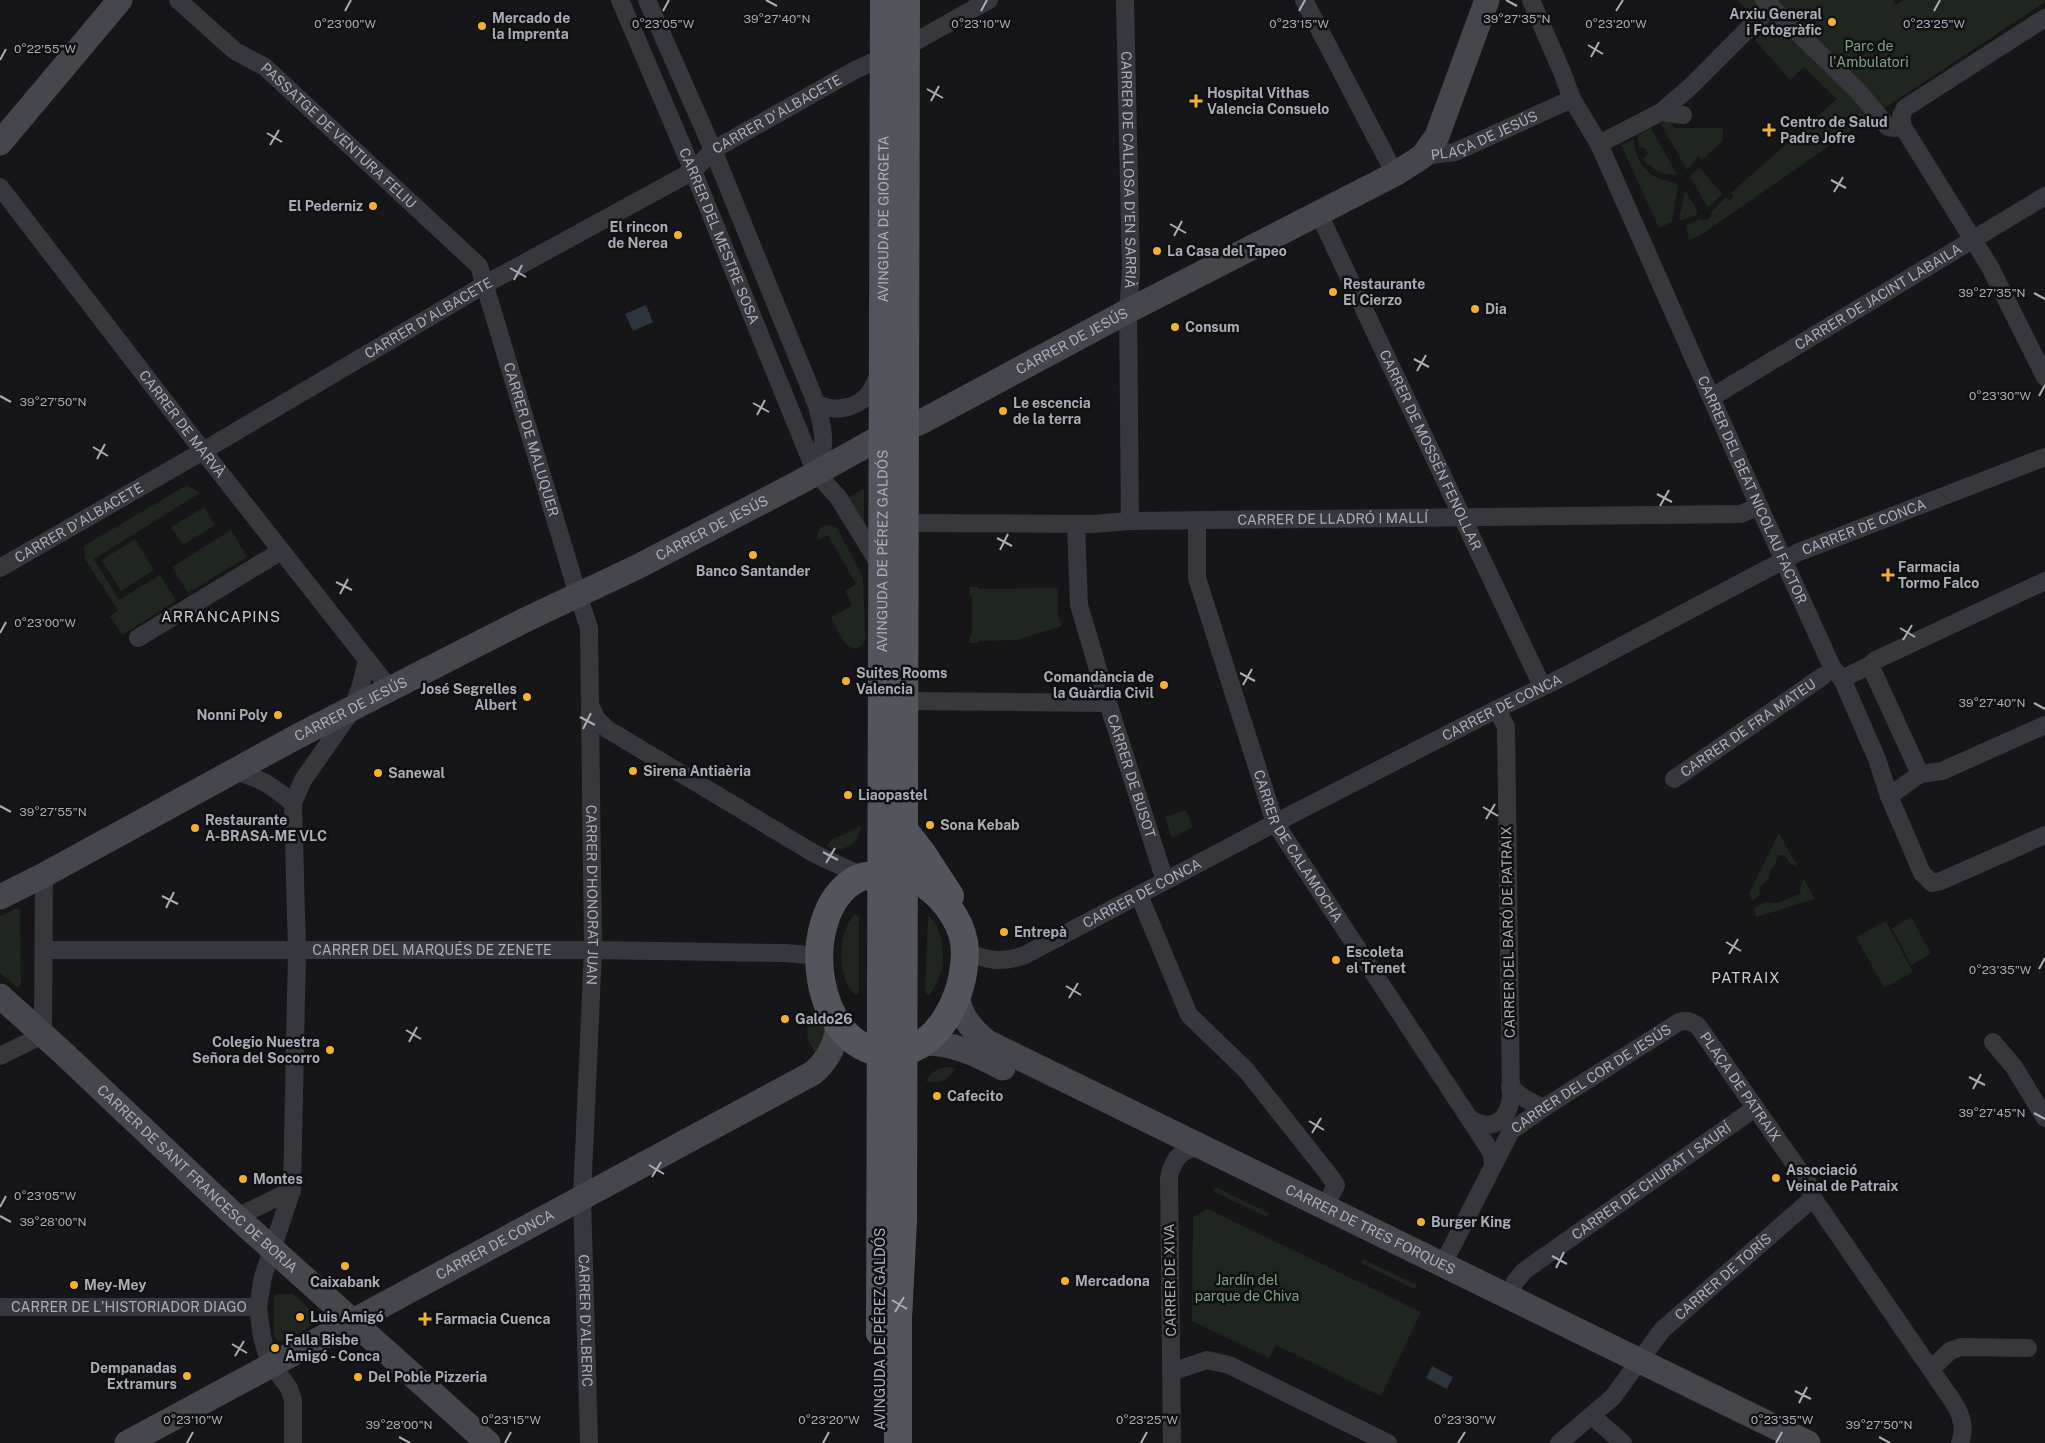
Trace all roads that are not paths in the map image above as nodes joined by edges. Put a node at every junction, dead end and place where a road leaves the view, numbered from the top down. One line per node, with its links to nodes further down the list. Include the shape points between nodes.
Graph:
1 (178, 0): 29 (street, PASSATGE DE VENTURA FELIU, via 234,51 265,66 479,266)
2 (620, 0): 23 (street, CARRER DEL MESTRE SOSA)
3 (647, 0): 21 (street, CARRER DEL MESTRE SOSA)
4 (884, 0): 14 (main road, AVINGUDA DE GIORGETA)
5 (906, 0): 14 (main road, AVINGUDA DE GIORGETA)
6 (989, 0): 14 (street, CARRER D'ALBACETE)
7 (1125, 0): 30 (street, CARRER DE CALLOSA D'EN SARRIÀ, via 1131,273)
8 (1304, 0): 24 (street)
9 (1487, 0): 22 (main road, PLAÇA DE JESÚS, via 1437,136)
10 (1531, 0): 15 (street)
11 (122, 1): 19 (main road)
12 (1767, 3): 16 (street, via 1690,87); 18 (street, via 1858,91 1888,127 1895,128)
13 (2045, 18): 18 (street, via 1905,108)
14 (894, 52): 21 (street, CARRER D'ALBACETE, via 855,70); 32 (main road, AVINGUDA DE GIORGETA); 36 (main road, AVINGUDA DE GIORGETA)
15 (1572, 100): 20 (street, CARRER DEL BEAT NICOLAU FACTOR); 22 (street, PLAÇA DE JESÚS, via 1455,152)
16 (1661, 112): 17 (street); 20 (street)
17 (1684, 115)
18 (1902, 120): 28 (street)
19 (0, 143)
20 (1599, 144): 34 (street, CARRER DEL BEAT NICOLAU FACTOR)
21 (713, 150): 23 (street, CARRER D'ALBACETE); 35 (street, CARRER DEL MESTRE SOSA)
22 (1423, 156): 24 (main road, CARRER DE JESÚS)
23 (693, 172): 29 (street, CARRER D'ALBACETE); 39 (street, CARRER DEL MESTRE SOSA)
24 (1395, 174): 27 (main road, CARRER DE JESÚS)
25 (0, 188): 37 (street, CARRER DE MARVÀ)
26 (2045, 196): 28 (street, CARRER DE JACINT LABAILA)
27 (1319, 214): 30 (main road, CARRER DE JESÚS); 41 (street, CARRER DE MOSSÉN FENOLLAR)
28 (1974, 239): 31 (street); 34 (street, CARRER DE JACINT LABAILA)
29 (484, 285): 37 (street, CARRER D'ALBACETE); 51 (street, CARRER DE MALUQUER)
30 (1128, 311): 36 (main road, CARRER DE JESÚS, via 921,422); 43 (street, CARRER DE CALLOSA D'EN SARRIÀ)
31 (2039, 349): 33 (street)
32 (882, 371): 35 (street, via 868,395 860,401 834,409); 36 (main road, AVINGUDA DE GIORGETA)
33 (2045, 377)
34 (1712, 397): 40 (street, CARRER DEL BEAT NICOLAU FACTOR)
35 (816, 403): 39 (street, CARRER DEL MESTRE SOSA, via 824,433)
36 (893, 433): 39 (main road, CARRER DE JESÚS); 44 (main road, AVINGUDA DE PÉREZ GALDÓS); 49 (main road, AVINGUDA DE PÉREZ GALDÓS)
37 (203, 451): 46 (street, CARRER DE MARVÀ); 48 (street, CARRER D'ALBACETE)
38 (2045, 457): 47 (street, CARRER DE CONCA)
39 (816, 473): 49 (street, CARRER DEL MESTRE SOSA, via 838,497); 51 (main road, CARRER DE JESÚS)
40 (1759, 506): 41 (street, CARRER DE LLADRÓ I MALLÍ, via 1741,514); 47 (street, CARRER DEL BEAT NICOLAU FACTOR)
41 (1463, 518): 42 (street, CARRER DE LLADRÓ I MALLÍ); 57 (street, CARRER DE MOSSÉN FENOLLAR)
42 (1198, 520): 43 (street, CARRER DE LLADRÓ I MALLÍ); 70 (street, CARRER DE CALAMOCHA, via 1197,578)
43 (1130, 521): 45 (street, CARRER DE LLADRÓ I MALLÍ)
44 (904, 523): 45 (street, CARRER DE LLADRÓ I MALLÍ); 59 (main road, AVINGUDA DE PÉREZ GALDÓS)
45 (1076, 524): 61 (street, CARRER DE BUSOT, via 1079,605)
46 (281, 551): 52 (street); 53 (street, CARRER DE MARVÀ)
47 (1784, 560): 56 (street, CARRER DEL BEAT NICOLAU FACTOR, via 1832,667); 57 (street, CARRER DE CONCA)
48 (0, 568)
49 (881, 568): 74 (main road, AVINGUDA DE PÉREZ GALDÓS)
50 (2045, 581): 54 (street)
51 (578, 595): 58 (main road, CARRER DE JESÚS); 60 (street, CARRER D'HONORAT JUAN, via 590,628)
52 (138, 638)
53 (367, 659): 58 (street, CARRER DE MARVÀ); 63 (street, via 362,685)
54 (1870, 665): 56 (street); 66 (street)
55 (1823, 676): 67 (street, CARRER DE FRA MATEU)
56 (1842, 679): 68 (street, CARRER DEL BEAT NICOLAU FACTOR, via 1877,758)
57 (1542, 686): 62 (street, CARRER DE CONCA)
58 (390, 689): 63 (main road, CARRER DE JESÚS)
59 (904, 701): 61 (street); 71 (main road, AVINGUDA DE PÉREZ GALDÓS)
60 (589, 703): 74 (street, via 596,718 608,729 807,850); 80 (street, CARRER D'HONORAT JUAN)
61 (1108, 703): 75 (street, CARRER DE BUSOT)
62 (1497, 708): 70 (street, CARRER DE CONCA); 91 (street, CARRER DEL BARÓ DE PATRAIX, via 1506,727)
63 (352, 710): 65 (main road, CARRER DE JESÚS); 69 (street, via 303,780)
64 (2045, 725): 66 (street, via 1942,771)
65 (233, 771): 69 (street, via 256,777); 73 (main road, CARRER DE JESÚS)
66 (1920, 774): 68 (street)
67 (1674, 779)
68 (1889, 796): 72 (street, CARRER DEL BEAT NICOLAU FACTOR, via 1922,873 1935,883)
69 (293, 803): 81 (street)
70 (1275, 823): 75 (street, CARRER DE CONCA); 94 (street, CARRER DE CALAMOCHA)
71 (904, 830): 74 (main road, AVINGUDA DE PÉREZ GALDÓS); 78 (main road, via 947,891 958,915)
72 (2045, 836)
73 (44, 875): 77 (main road, CARRER DE JESÚS); 79 (street)
74 (883, 876): 78 (main road, via 917,880 941,899 954,917); 82 (main road, via 856,879 843,889 822,932); 89 (main road, AVINGUDA DE PÉREZ GALDÓS)
75 (1165, 881): 76 (street, CARRER DE CONCA)
76 (1139, 895): 78 (street, CARRER DE CONCA, via 1025,955 1003,962 992,961); 102 (street, via 1188,1015 1246,1070 1336,1185)
77 (0, 897)
78 (963, 941): 83 (main road, via 962,976)
79 (44, 950): 81 (street, CARRER DEL MARQUÉS DE ZENETE); 87 (street)
80 (593, 950): 81 (street, CARRER DEL MARQUÉS DE ZENETE); 82 (street, CARRER DEL MARQUÉS DE ZENETE); 100 (street, CARRER D'HONORAT JUAN)
81 (297, 951): 99 (street)
82 (819, 956): 85 (main road, via 827,1002)
83 (957, 993): 89 (main road, via 945,1021 936,1032); 96 (main road, CARRER DE TRES FORQUES, via 960,1010 987,1042)
84 (0, 996): 87 (main road, CARRER DE SANT FRANCESC DE BORJA)
85 (838, 1025): 89 (main road, via 866,1050); 100 (main road, CARRER DE CONCA, via 834,1046 813,1074)
86 (1698, 1026): 92 (street, CARRER DEL COR DE JESÚS, via 1689,1021 1679,1022); 93 (street, PLAÇA DE PATRAIX)
87 (43, 1035): 90 (street); 103 (main road, CARRER DE SANT FRANCESC DE BORJA)
88 (1993, 1042): 95 (street, via 2014,1067)
89 (902, 1049): 97 (main road, CARRER DE TRES FORQUES, via 941,1044 967,1051); 104 (main road, AVINGUDA DE PÉREZ GALDÓS)
90 (0, 1056)
91 (1510, 1086): 92 (street, via 1535,1105); 94 (street, CARRER DEL BARÓ DE PATRAIX, via 1510,1107 1500,1121 1485,1126)
92 (1545, 1107): 98 (street, CARRER DEL COR DE JESÚS, via 1511,1131)
93 (1755, 1108): 101 (street, PLAÇA DE PATRAIX, via 1808,1184); 107 (street, CARRER DE CHURAT I SAURÍ, via 1524,1271 1515,1282)
94 (1469, 1118): 98 (street, CARRER DE CALAMOCHA, via 1492,1154)
95 (2045, 1118)
96 (1212, 1152): 97 (street, via 1200,1148); 102 (main road, CARRER DE TRES FORQUES)
97 (1179, 1154): 107 (main road, CARRER DE TRES FORQUES); 115 (street, CARRER DE XIVA, via 1169,1176)
98 (1493, 1164): 106 (street, CARRER DEL COR DE JESÚS)
99 (292, 1190): 103 (street); 105 (street)
100 (582, 1197): 110 (main road, CARRER DE CONCA); 120 (street, CARRER D'ALBERIC)
101 (1813, 1198): 113 (street, CARRER DE TORÍS, via 1662,1330); 114 (street, PLAÇA DE PATRAIX)
102 (1325, 1207): 106 (main road, CARRER DE TRES FORQUES)
103 (237, 1217): 105 (main road, CARRER DE SANT FRANCESC DE BORJA)
104 (892, 1218): 121 (main road, AVINGUDA DE PÉREZ GALDÓS); 122 (main road, AVINGUDA DE PÉREZ GALDÓS, via 888,1318); 123 (main road, AVINGUDA DE PÉREZ GALDÓS, via 898,1319); 124 (main road, AVINGUDA DE PÉREZ GALDÓS, via 910,1282)
105 (273, 1250): 109 (street, via 263,1277); 110 (main road, CARRER DE SANT FRANCESC DE BORJA)
106 (1443, 1264): 107 (main road, CARRER DE TRES FORQUES)
107 (1506, 1305): 113 (main road, CARRER DE TRES FORQUES)
108 (0, 1307): 109 (street, CARRER DE L'HISTORIADOR DIAGO)
109 (258, 1307): 112 (street, via 262,1337)
110 (353, 1321): 112 (main road, CARRER DE CONCA); 119 (main road, CARRER DE SANT FRANCESC DE BORJA)
111 (2028, 1348): 114 (street, via 1961,1347 1950,1351)
112 (272, 1365): 117 (main road, CARRER DE CONCA); 118 (street, via 289,1388 293,1400)
113 (1633, 1367): 116 (street, CARRER DE TORÍS, via 1613,1396); 129 (main road, CARRER DE TRES FORQUES); 130 (main road, CARRER DE TRES FORQUES)
114 (1932, 1368): 131 (street, PLAÇA DE PATRAIX, via 1961,1414 1964,1434)
115 (1171, 1372): 125 (street, CARRER DE XIVA); 126 (street, via 1207,1360 1229,1365)
116 (1592, 1416): 127 (street, CARRER DE TORÍS); 128 (street)
117 (127, 1443)
118 (292, 1443)
119 (488, 1443)
120 (589, 1443)
121 (879, 1443)
122 (891, 1443)
123 (898, 1443)
124 (910, 1443)
125 (1172, 1443)
126 (1388, 1443)
127 (1559, 1443)
128 (1623, 1443)
129 (1770, 1443)
130 (1808, 1443)
131 (1960, 1443)

